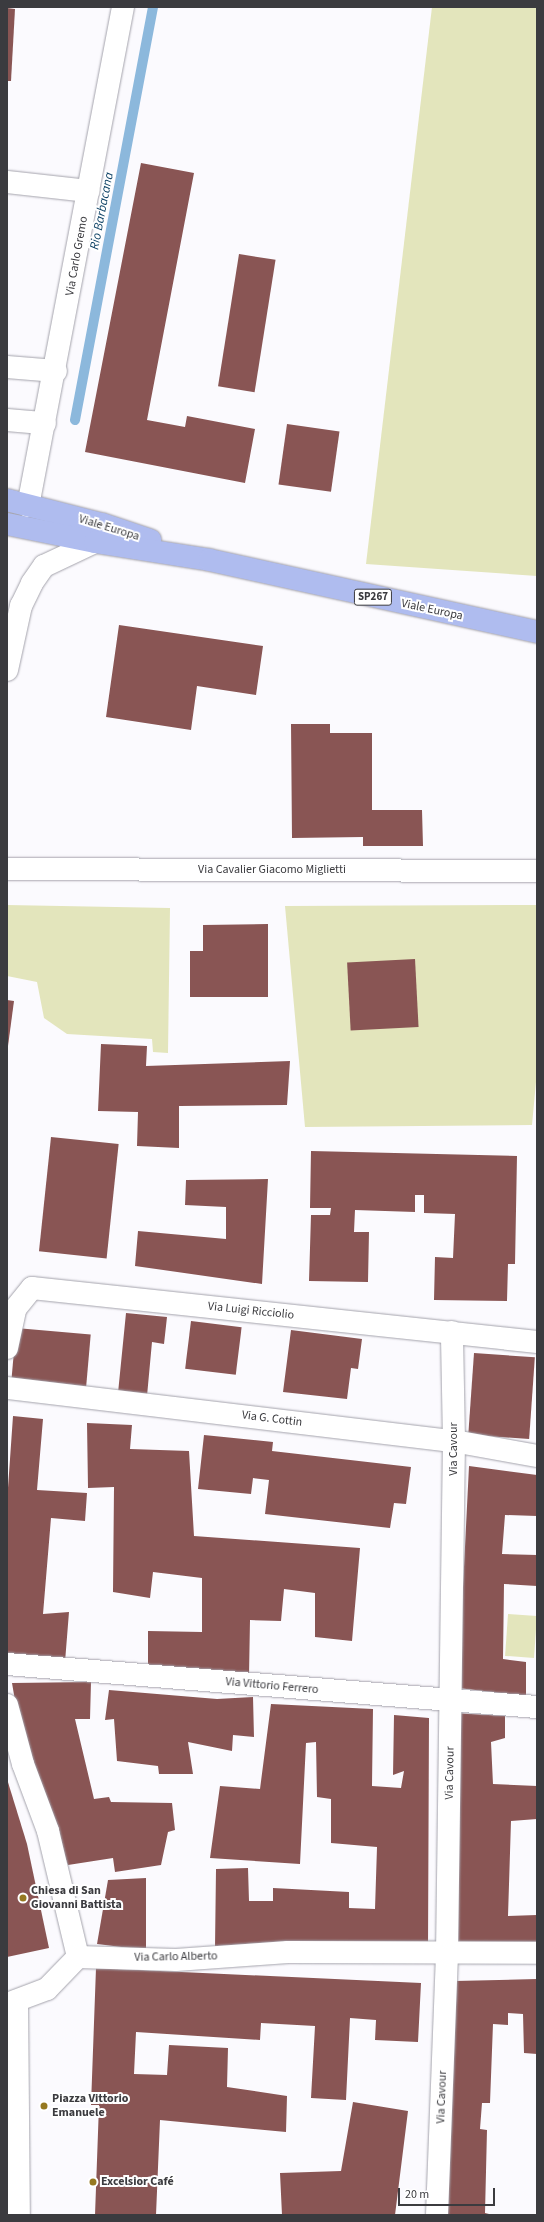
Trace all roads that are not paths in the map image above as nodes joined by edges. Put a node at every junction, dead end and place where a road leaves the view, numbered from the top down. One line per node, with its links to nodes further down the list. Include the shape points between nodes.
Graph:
1 (124, 7): 3 (street, Via Carlo Gremo)
2 (7, 182): 3 (street)
3 (89, 192): 5 (street, Via Carlo Gremo)
4 (7, 367): 5 (street)
5 (56, 371): 7 (street, Via Carlo Gremo)
6 (7, 420): 7 (street)
7 (45, 423): 9 (street, Via Carlo Gremo)
8 (7, 500): 9 (main road, Viale Europa / SP267)
9 (28, 506): 12 (main road, Viale Europa / SP267, via 102,524)
10 (7, 524): 11 (main road, Viale Europa / SP267)
11 (95, 542): 12 (main road, Viale Europa / SP267); 14 (street, via 44,566 32,583 21,606)
12 (210, 560): 13 (main road, Viale Europa / SP267)
13 (537, 632)
14 (7, 670)
15 (7, 869): 16 (street, Via Cavalier Giacomo Miglietti)
16 (537, 871)
17 (452, 1332): 18 (street, Via Luigi Ricciolio); 19 (street, Via Luigi Ricciolio, via 32,1288 15,1309); 21 (street, Via Cavour)
18 (537, 1342)
19 (7, 1348)
20 (7, 1388): 21 (street, Via G. Cottin)
21 (454, 1441): 22 (street, Via G. Cottin); 24 (street, Via Cavour)
22 (537, 1456)
23 (7, 1664): 24 (street, Via Vittorio Ferrero)
24 (451, 1701): 25 (street, Via Vittorio Ferrero); 28 (street, Via Cavour)
25 (537, 1707)
26 (8, 1714): 29 (street, via 48,1831)
27 (537, 1953): 28 (street, Via Carlo Alberto)
28 (447, 1954): 29 (street, Via Carlo Alberto, via 288,1952 176,1960); 32 (street, Via Cavour)
29 (78, 1957): 30 (street, via 48,1989)
30 (12, 2002): 31 (street)
31 (19, 2215)
32 (437, 2215)

